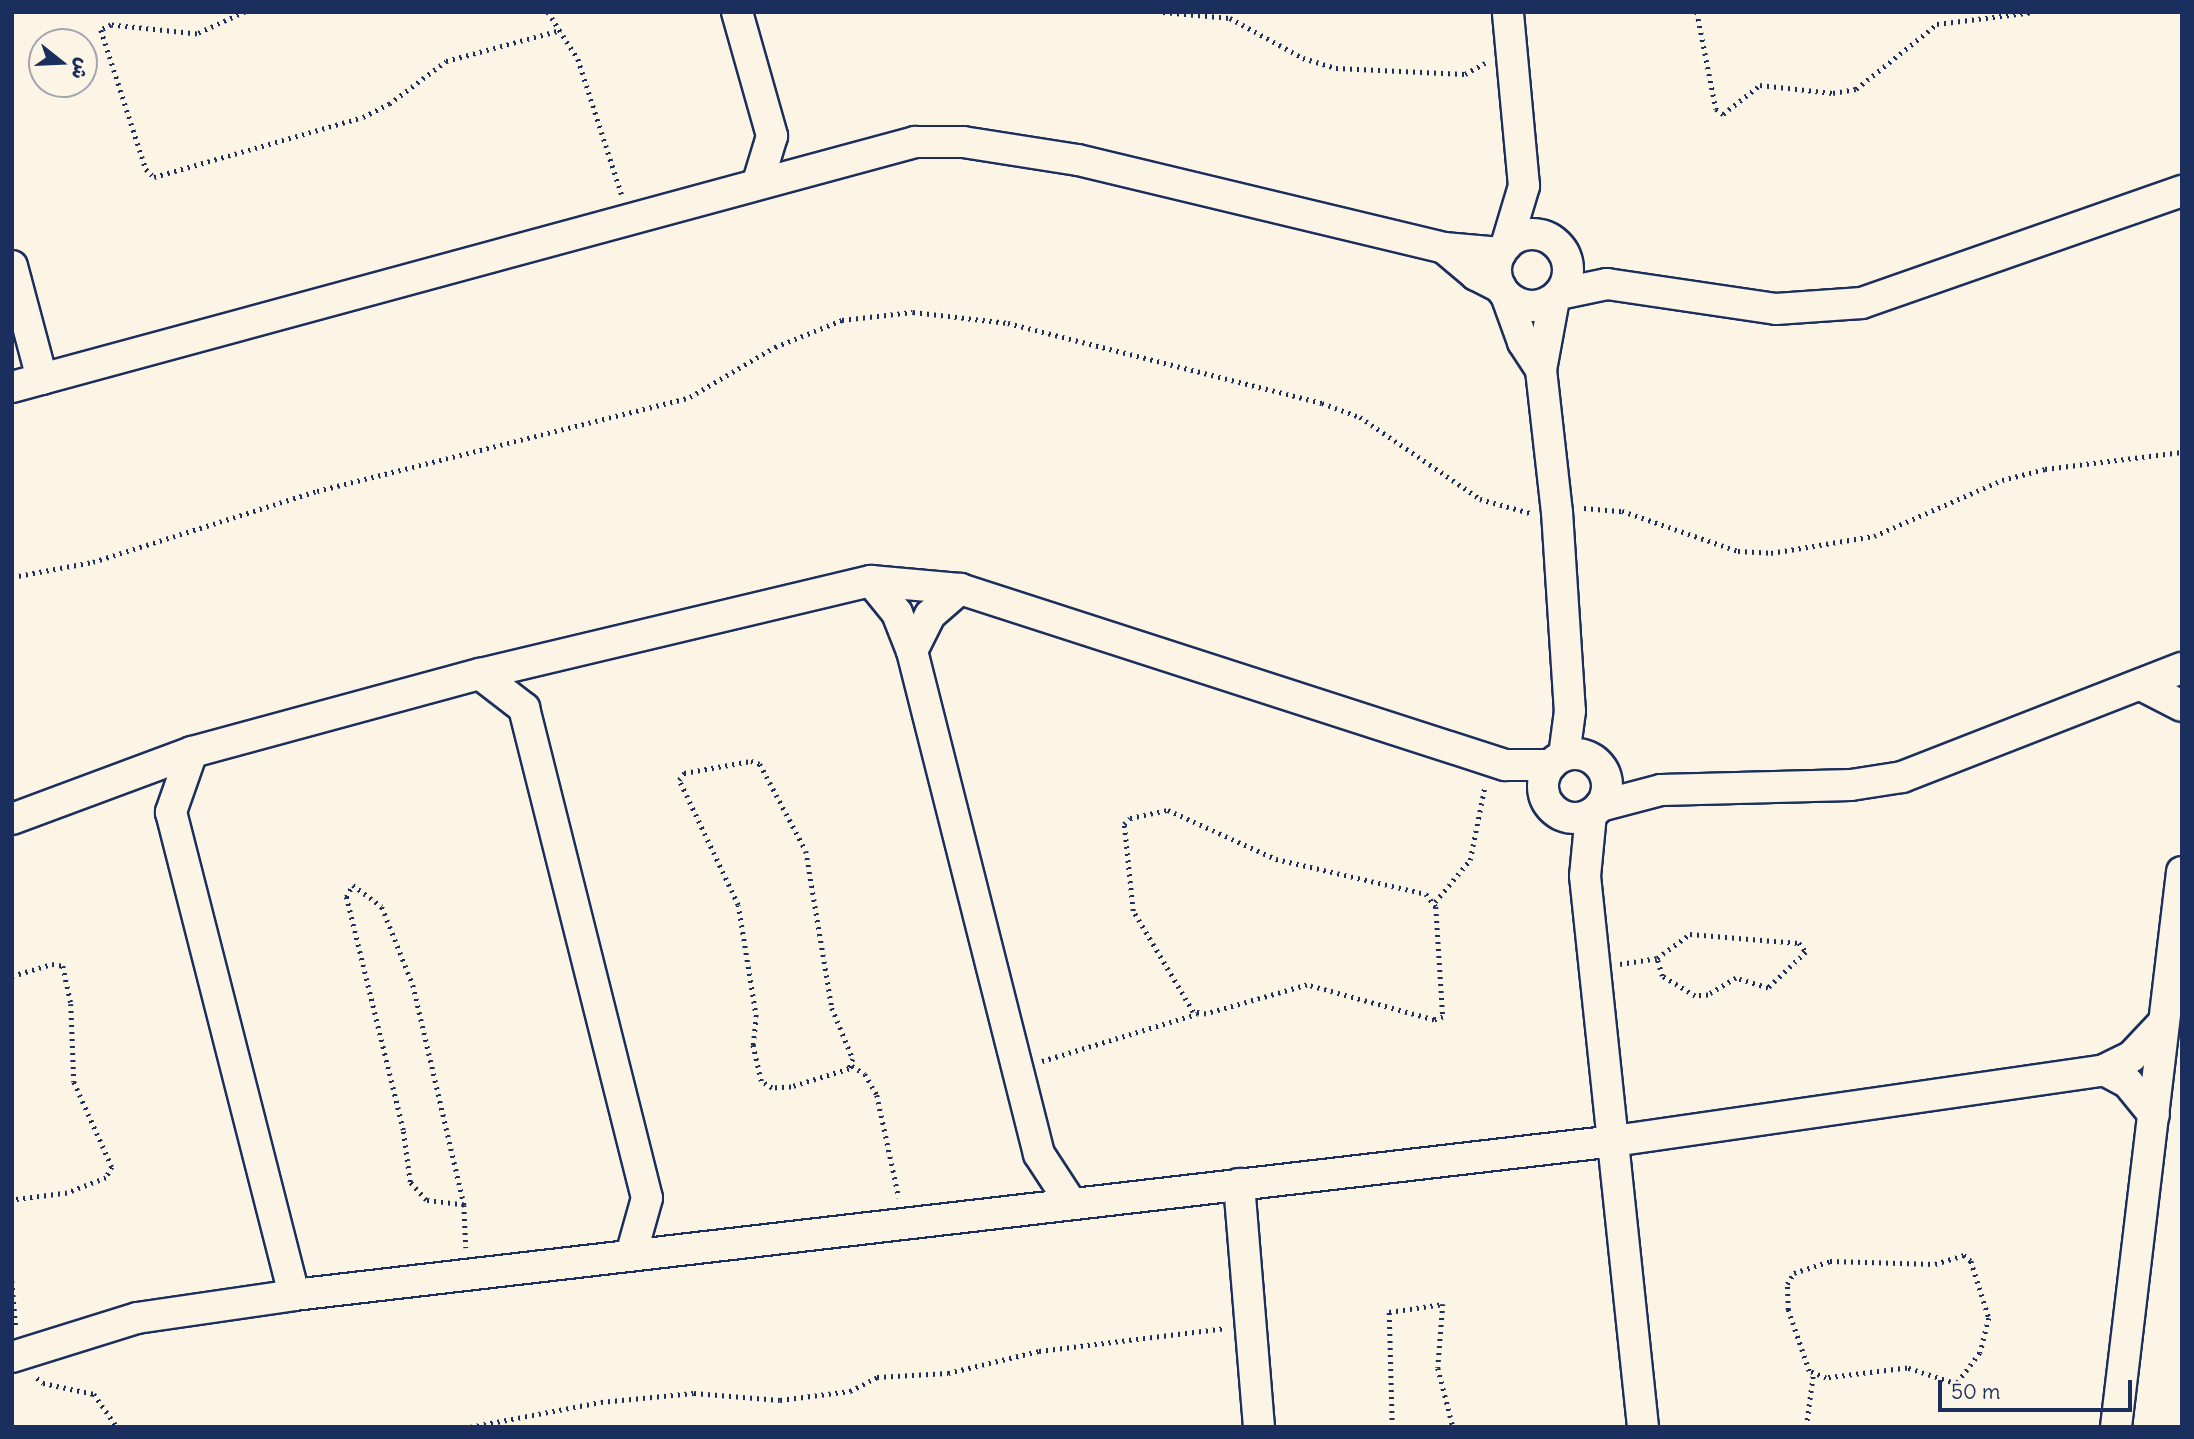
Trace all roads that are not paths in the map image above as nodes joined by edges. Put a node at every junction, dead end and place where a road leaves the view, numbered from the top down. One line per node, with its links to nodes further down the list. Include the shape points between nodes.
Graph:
1 (737, 12): 3 (street)
2 (1508, 12): 6 (street)
3 (772, 136): 4 (street); 5 (street)
4 (813, 167): 5 (street); 8 (street, via 915,142 976,143 1187,183)
5 (758, 183): 16 (street)
6 (1524, 186): 9 (street); 10 (street)
7 (2182, 191): 12 (street, via 1863,303 1776,309)
8 (1444, 248): 9 (street); 13 (street, via 1470,271)
9 (1503, 249): 10 (street, via 1530,234); 13 (street, via 1497,270)
10 (1561, 250): 12 (street); 14 (street, via 1567,277)
11 (12, 266): 16 (street)
12 (1607, 284): 14 (street)
13 (1504, 291): 14 (street, via 1529,306); 15 (street, via 1522,342)
14 (1556, 297): 15 (street)
15 (1541, 370): 28 (street, via 1557,512 1570,710 1585,732)
16 (42, 379): 17 (street)
17 (12, 387)
18 (871, 581): 19 (street); 20 (street, via 897,613); 21 (street)
19 (960, 589): 20 (street, via 930,615); 29 (street)
20 (912, 651): 42 (street)
21 (538, 660): 23 (street); 26 (street)
22 (2182, 668): 24 (street)
23 (480, 674): 26 (street); 27 (street)
24 (2141, 684): 25 (street); 31 (street, via 1902,777 1851,785)
25 (2182, 706)
26 (524, 708): 44 (street)
27 (192, 752): 30 (street); 34 (street)
28 (1577, 762): 29 (street); 31 (street); 32 (street, via 1544,781); 33 (street, via 1607,792)
29 (1497, 763): 32 (street)
30 (113, 778): 34 (street, via 150,793); 35 (street)
31 (1661, 790): 33 (street)
32 (1553, 806): 33 (street, via 1575,818); 37 (street)
33 (1595, 810): 37 (street)
34 (171, 812): 49 (street)
35 (12, 819)
36 (2182, 872): 38 (street)
37 (1585, 876): 41 (street)
38 (2162, 1024): 39 (street, via 2131,1057); 40 (street)
39 (2104, 1070): 40 (street, via 2138,1093); 41 (street)
40 (2154, 1115): 53 (street)
41 (1614, 1141): 43 (street); 52 (street)
42 (1039, 1153): 45 (street); 46 (street)
43 (1238, 1184): 45 (street); 51 (street)
44 (648, 1198): 47 (street); 48 (street)
45 (1071, 1203): 46 (street)
46 (1018, 1209): 47 (street)
47 (678, 1251): 48 (street)
48 (631, 1255): 49 (street)
49 (294, 1295): 50 (street, via 137,1318)
50 (27, 1351)
51 (1259, 1427)
52 (1643, 1427)
53 (2116, 1427)

